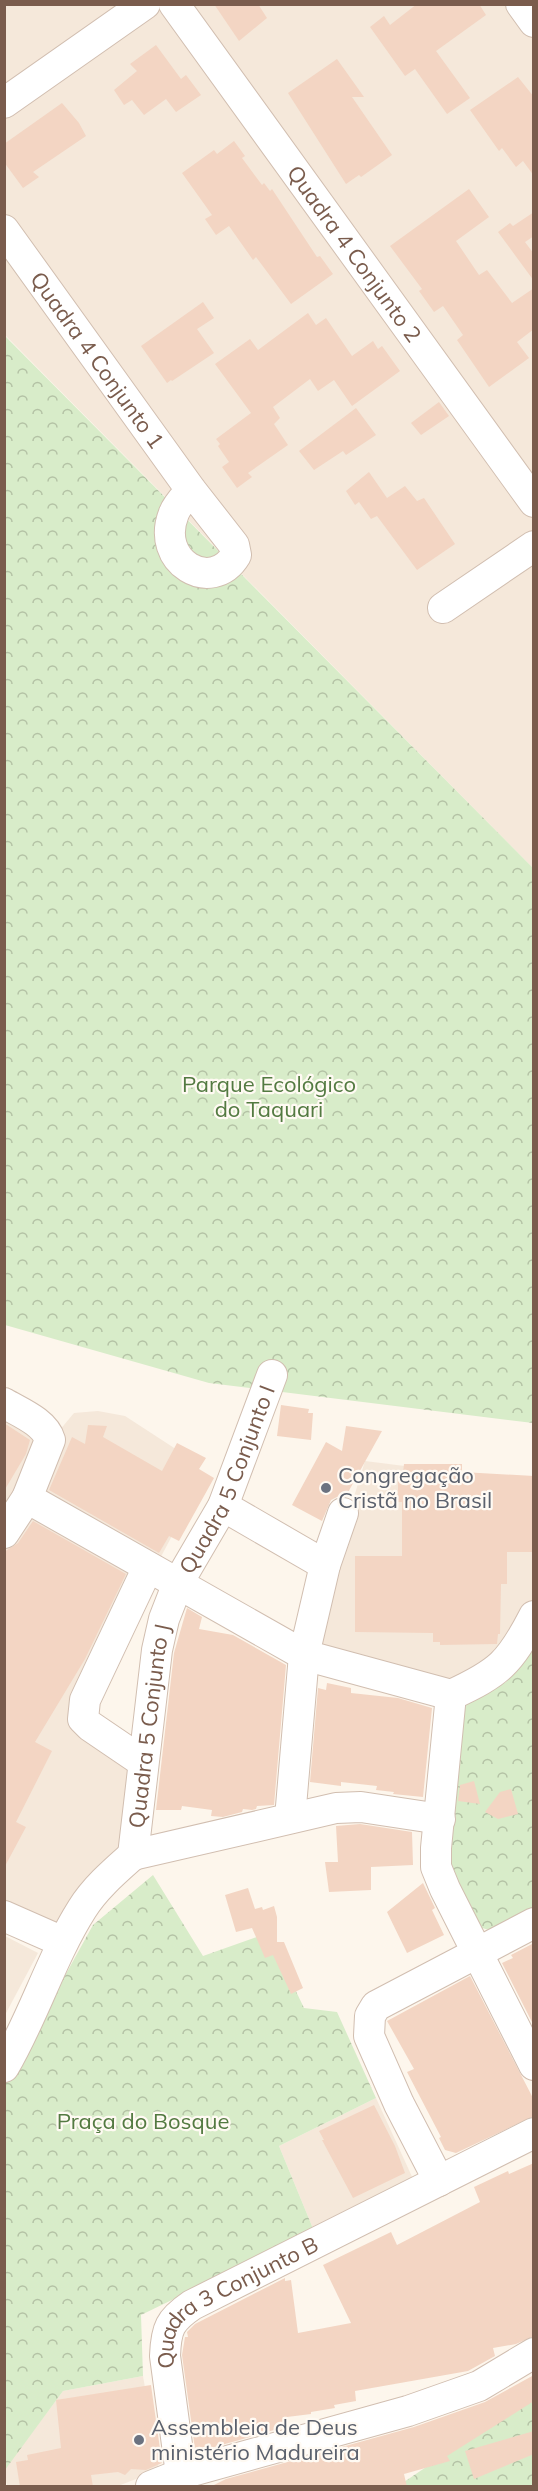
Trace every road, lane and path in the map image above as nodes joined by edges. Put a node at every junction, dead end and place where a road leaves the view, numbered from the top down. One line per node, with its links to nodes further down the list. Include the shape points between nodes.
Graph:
1 (145, 4): 5 (street)
2 (174, 4): 8 (street, Quadra 4 Conjunto 2)
3 (521, 4): 4 (street)
4 (534, 22)
5 (4, 104)
6 (4, 230): 7 (street, Quadra 4 Conjunto 1)
7 (191, 490)
8 (534, 502)
9 (534, 546): 10 (street)
10 (443, 608)
11 (272, 1375): 14 (street, Quadra 5 Conjunto I)
12 (4, 1403): 13 (street, via 37,1423 50,1440)
13 (27, 1498): 16 (street); 18 (street)
14 (223, 1506): 17 (street); 19 (street, Quadra 5 Conjunto I)
15 (343, 1513): 17 (street)
16 (4, 1533)
17 (325, 1565): 21 (street)
18 (148, 1567): 19 (street); 23 (street, via 83,1711 83,1719 90,1726)
19 (178, 1583): 21 (street); 23 (street, Quadra 5 Conjunto J, via 157,1650)
20 (534, 1616): 22 (street, via 519,1643 493,1674)
21 (304, 1655): 22 (street); 24 (street)
22 (451, 1695): 25 (street)
23 (144, 1762): 26 (street, Quadra 5 Conjunto J)
24 (290, 1818): 25 (street, Quadra 5 Conjunto J, via 361,1807); 26 (street, Quadra 5 Conjunto J)
25 (440, 1819): 30 (street, via 436,1867)
26 (132, 1855): 29 (street, via 83,1907)
27 (4, 1916): 29 (street)
28 (534, 1923): 30 (street)
29 (63, 1942): 32 (street)
30 (476, 1953): 31 (street); 34 (street, via 376,2006 370,2016 369,2036)
31 (534, 2065)
32 (4, 2067)
33 (534, 2133): 34 (street, Quadra 3 Conjunto B)
34 (440, 2181): 36 (street, Quadra 3 Conjunto B, via 192,2305 176,2317 166,2341 165,2356)
35 (534, 2353): 36 (street, via 479,2386)
36 (181, 2474): 37 (street)
37 (151, 2487)

